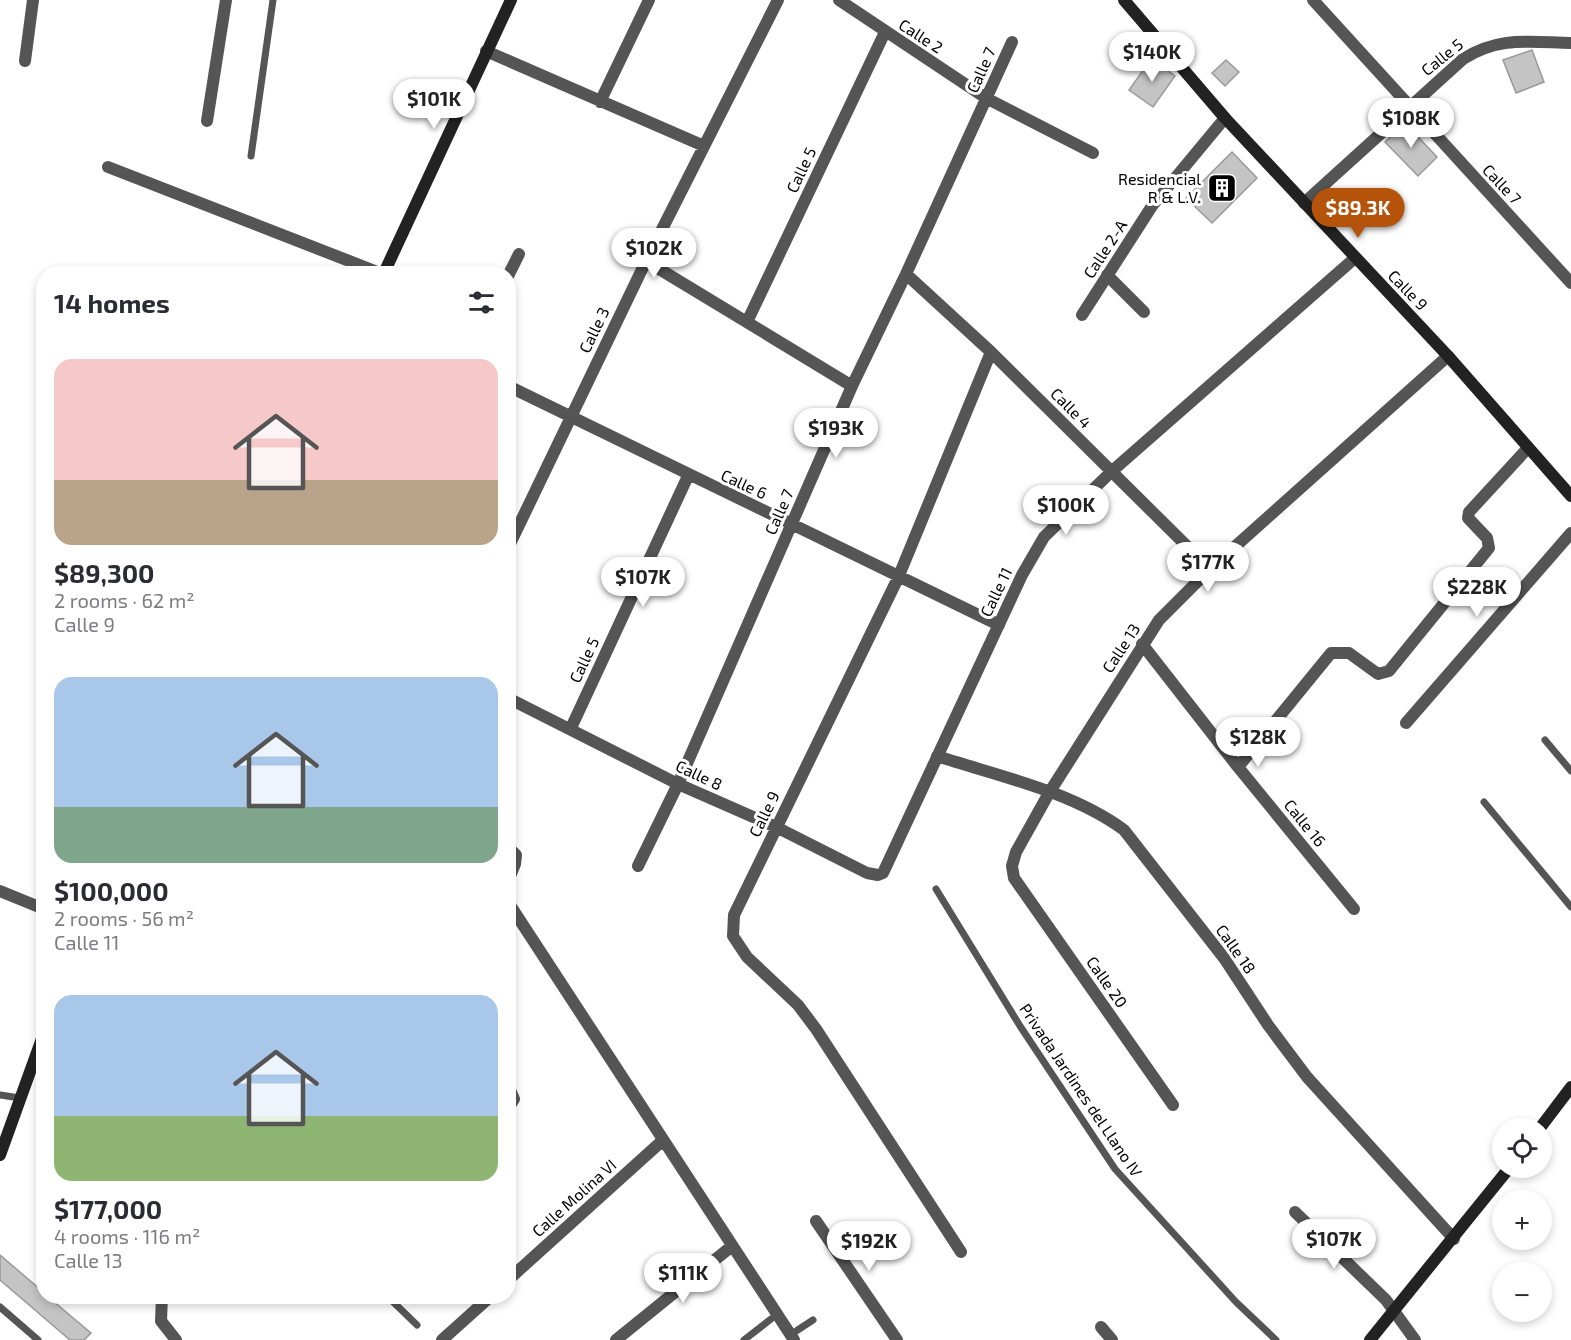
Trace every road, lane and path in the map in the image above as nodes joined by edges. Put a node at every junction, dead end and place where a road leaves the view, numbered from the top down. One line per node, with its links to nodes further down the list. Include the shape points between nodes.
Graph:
1 (33, 0): 14 (street)
2 (226, 0): 19 (street)
3 (273, 0): 22 (lane)
4 (511, 0): 13 (main road)
5 (649, 0): 16 (street)
6 (778, 0): 20 (street, Calle 3)
7 (839, 0): 10 (street, Calle 2)
8 (1124, 0): 18 (main road, Calle 9)
9 (1313, 0): 17 (street, Calle 7)
10 (885, 32): 15 (street, Calle 2); 36 (street, Calle 5)
11 (1011, 42): 15 (street, Calle 7)
12 (1571, 43): 17 (street, Calle 5, via 1504,41 1480,48)
13 (486, 51): 16 (street); 29 (main road)
14 (25, 61)
15 (986, 98): 21 (street, Calle 2); 31 (street, Calle 7)
16 (600, 102): 20 (street)
17 (1409, 107): 24 (street, Calle 5); 33 (street, Calle 7)
18 (1225, 118): 24 (main road, Calle 9); 32 (street, Calle 2-A, via 1152,206)
19 (207, 122)
20 (704, 146): 27 (street, Calle 3)
21 (1093, 153)
22 (251, 156)
23 (108, 167): 28 (street)
24 (1304, 203): 26 (main road, Calle 9)
25 (519, 254): 30 (street)
26 (1355, 258): 38 (main road, Calle 9); 43 (street, Calle 11)
27 (646, 261): 36 (street); 41 (street, Calle 3)
28 (364, 266)
29 (385, 266)
30 (513, 266)
31 (906, 273): 37 (street, Calle 4); 39 (street, Calle 7)
32 (1107, 275): 34 (street); 35 (street, Calle 2-A)
33 (1571, 283)
34 (1144, 312)
35 (1082, 315)
36 (747, 322): 39 (street)
37 (991, 352): 43 (street, Calle 4); 50 (street, Calle 9)
38 (1448, 356): 42 (main road, Calle 9); 49 (street, Calle 13)
39 (852, 386): 46 (street, Calle 7)
40 (516, 390): 41 (street, Calle 6)
41 (570, 417): 44 (street, Calle 6); 47 (street, Calle 3)
42 (1527, 449): 45 (main road, Calle 9); 58 (street, via 1469,512 1468,518 1487,538 1489,548 1389,671 1378,674 1348,653 1331,653)
43 (1111, 472): 49 (street, Calle 4); 51 (street, Calle 11, via 1044,537)
44 (688, 476): 46 (street, Calle 6); 55 (street, Calle 5)
45 (1571, 496)
46 (791, 525): 50 (street, Calle 6); 60 (street, Calle 7)
47 (516, 531)
48 (1571, 532): 54 (street)
49 (1210, 569): 52 (street, Calle 13, via 1159,620)
50 (898, 578): 51 (street, Calle 6); 63 (street, Calle 9)
51 (999, 625): 57 (street, Calle 11)
52 (1142, 644): 58 (street, Calle 16); 61 (street, Calle 13)
53 (516, 702): 55 (street, Calle 8)
54 (1406, 723)
55 (571, 728): 60 (street, Calle 8)
56 (1545, 740): 59 (lane)
57 (937, 756): 61 (street, Calle 18); 65 (street, Calle 11, via 886,868)
58 (1238, 767): 71 (street, Calle 16)
59 (1571, 771)
60 (678, 784): 63 (street, Calle 8); 64 (street, Calle 7)
61 (1049, 793): 66 (street, Calle 13, via 1016,852); 84 (street, Calle 18, via 1107,818 1137,843 1307,1077)
62 (1484, 802): 70 (lane)
63 (776, 827): 65 (street, Calle 8); 86 (street, Calle 9, via 734,915 733,936 747,957 798,1005 816,1029)
64 (638, 866)
65 (878, 875)
66 (1014, 878): 77 (street, Calle 20)
67 (936, 889): 105 (lane, Privada Jardines del Llano IV, via 1020,1026 1115,1169 1236,1302)
68 (0, 891): 69 (street)
69 (36, 906)
70 (1571, 907)
71 (1354, 909)
72 (516, 914): 79 (street)
73 (36, 1055): 76 (main road)
74 (1571, 1087): 78 (main road)
75 (0, 1095): 76 (lane)
76 (20, 1098): 80 (main road)
77 (1173, 1105)
78 (1548, 1118)
79 (662, 1141): 85 (street); 87 (street, Calle Molina VI)
80 (0, 1155)
81 (1501, 1178): 84 (main road)
82 (1295, 1212): 92 (street, via 1386,1300)
83 (816, 1221): 103 (street)
84 (1454, 1239): 92 (main road)
85 (732, 1246): 93 (street); 101 (street)
86 (961, 1252)
87 (516, 1273)
88 (162, 1304): 99 (street, via 161,1321)
89 (395, 1304): 95 (lane)
90 (482, 1304): 100 (street)
91 (0, 1306): 98 (lane)
92 (1394, 1313): 106 (main road); 107 (street)
93 (774, 1317): 97 (street); 102 (lane)
94 (813, 1320): 97 (lane)
95 (417, 1325)
96 (1101, 1327): 104 (street)
97 (792, 1337)
98 (38, 1340)
99 (176, 1340)
100 (442, 1340)
101 (616, 1340)
102 (744, 1340)
103 (897, 1340)
104 (1112, 1340)
105 (1276, 1340)
106 (1370, 1340)
107 (1415, 1340)

